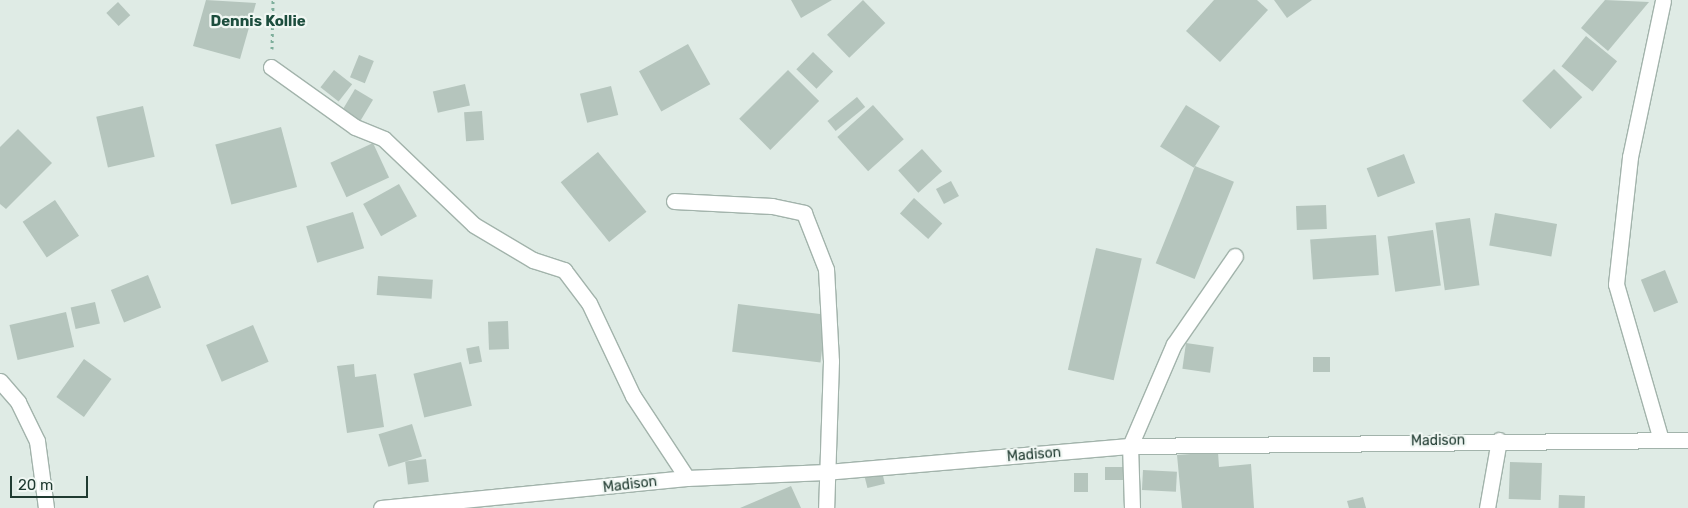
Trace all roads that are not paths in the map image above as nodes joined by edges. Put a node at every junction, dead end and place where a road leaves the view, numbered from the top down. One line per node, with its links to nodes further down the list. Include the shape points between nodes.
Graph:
1 (1663, 0): 7 (street, via 1630,158 1616,284)
2 (271, 67): 11 (street, via 355,127 384,139 474,225 533,260 564,270 589,303 633,396)
3 (674, 201): 10 (street, via 772,206 804,213 826,269 831,361)
4 (1235, 256): 9 (street, via 1174,344)
5 (0, 381): 12 (street, via 18,402 37,441)
6 (1499, 440): 7 (street, Madison); 9 (street, Madison); 16 (street)
7 (1661, 440): 8 (street, Madison)
8 (1688, 440)
9 (1130, 446): 10 (street, Madison); 15 (street)
10 (826, 472): 11 (street, Madison); 14 (street)
11 (687, 478): 13 (street, Madison)
12 (46, 508)
13 (381, 508)
14 (826, 508)
15 (1132, 508)
16 (1487, 508)

